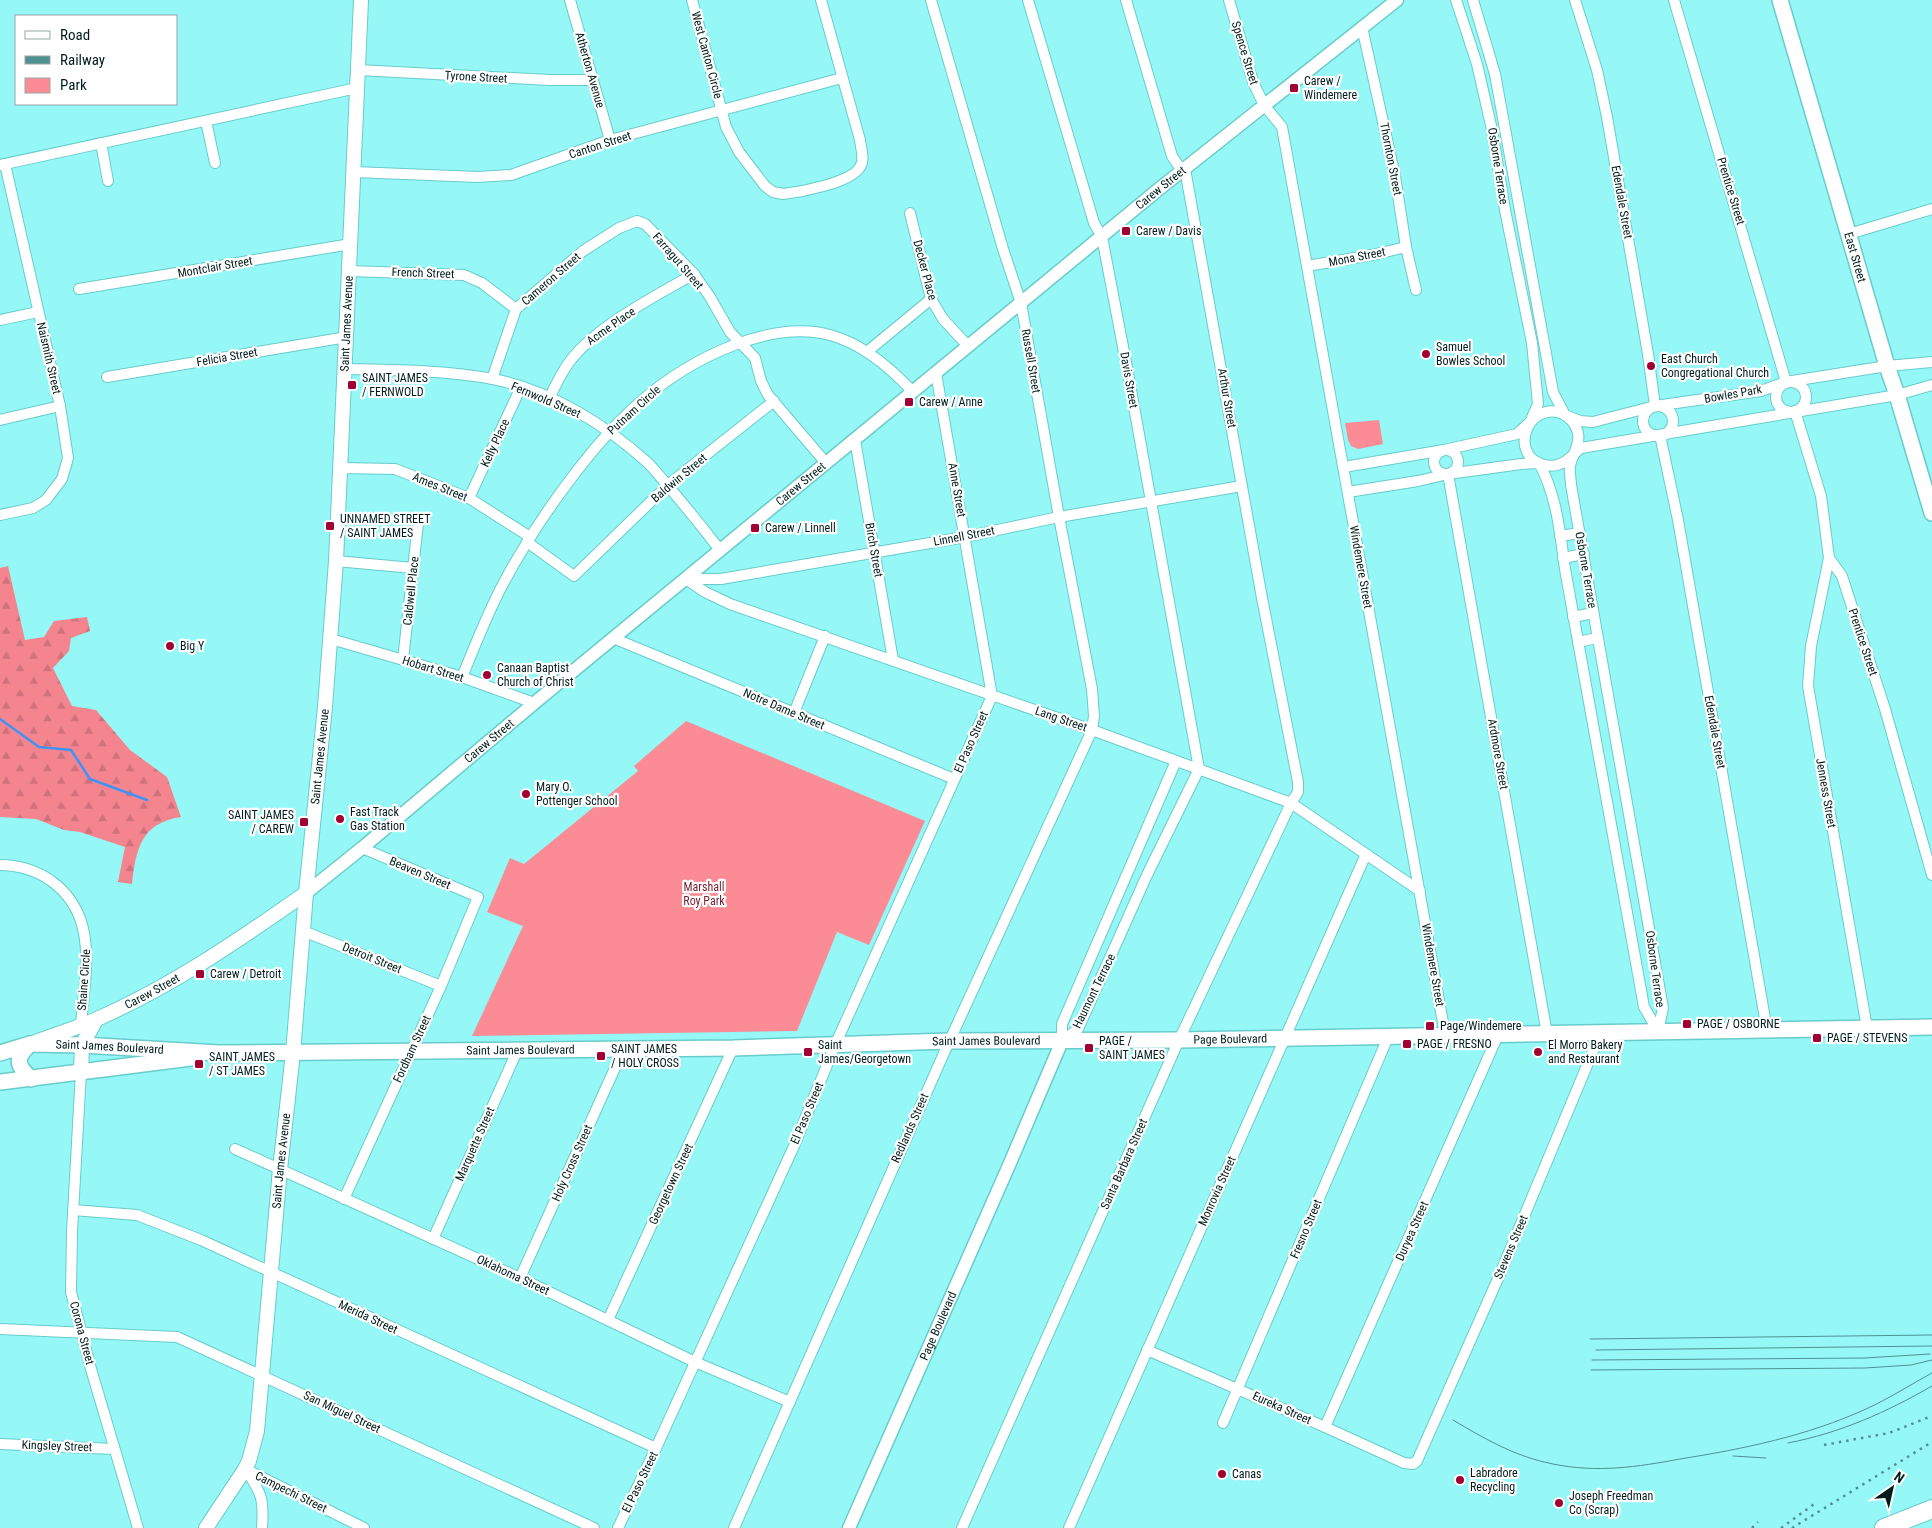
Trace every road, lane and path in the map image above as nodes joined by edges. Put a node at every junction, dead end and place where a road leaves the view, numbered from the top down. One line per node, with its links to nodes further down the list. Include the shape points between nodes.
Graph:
1 (361, 0): 16 (main road, Saint James Avenue)
2 (570, 0): 18 (street, Atherton Avenue)
3 (692, 0): 21 (street, West Canton Circle)
4 (821, 0): 17 (street)
5 (931, 0): 43 (street, Russell Street)
6 (1028, 0): 33 (street, Davis Street, via 1094,223)
7 (1126, 0): 27 (street, Arthur Street, via 1172,156)
8 (1229, 0): 20 (street, Spence Street, via 1252,82)
9 (1397, 0): 15 (street, Carew Street)
10 (1456, 0): 69 (street, Osborne Terrace, via 1484,90 1532,343 1538,404)
11 (1473, 0): 67 (street, Osborne Terrace, via 1496,74 1551,384)
12 (1575, 0): 65 (street, Edendale Street, via 1597,70 1607,117)
13 (1674, 0): 57 (street, Prentice Street)
14 (1780, 0): 32 (main road, East Street)
15 (1362, 28): 20 (street, Carew Street); 36 (street, Thornton Street, via 1395,176)
16 (358, 70): 18 (street, Tyrone Street); 19 (main road, Saint James Avenue)
17 (842, 78): 21 (street, Canton Street); 21 (street, West Canton Circle, via 862,157 856,172 842,180 789,193 770,190 739,152 726,127)
18 (593, 80): 23 (street, Atherton Avenue)
19 (357, 88): 22 (street, Naismith Street); 28 (main road, Saint James Avenue)
20 (1264, 105): 27 (street, Carew Street); 37 (street, Windemere Street, via 1282,127)
21 (722, 110): 23 (street, Canton Street)
22 (206, 121): 24 (street, Naismith Street); 25 (street)
23 (610, 140): 28 (street, Canton Street, via 511,175 478,177)
24 (101, 143): 26 (street, Naismith Street); 29 (street)
25 (215, 163)
26 (2, 164): 45 (street, Naismith Street)
27 (1185, 169): 33 (street, Carew Street); 81 (street, Arthur Street)
28 (354, 172): 35 (main road, Saint James Avenue)
29 (108, 181)
30 (1932, 209): 32 (street)
31 (910, 213): 42 (street, Decker Place)
32 (1849, 234): 52 (main road, East Street)
33 (1102, 237): 43 (street, Carew Street); 84 (street, Davis Street)
34 (597, 242): 39 (street, Farragut Street, via 636,221 645,224); 44 (street, Cameron Street)
35 (351, 244): 38 (main road, Saint James Avenue); 40 (street, Montclair Street)
36 (1406, 247): 37 (street, Mona Street); 41 (street, Thornton Street)
37 (1307, 266): 77 (street, Windemere Street)
38 (350, 271): 44 (street, French Street, via 464,275 482,282); 47 (main road, Saint James Avenue)
39 (694, 274): 48 (street, Farragut Street, via 730,332); 62 (street, Acme Place, via 622,317 588,342 565,368)
40 (80, 289)
41 (1416, 290)
42 (930, 298): 49 (street, Decker Place); 50 (street)
43 (1021, 303): 49 (street, Carew Street); 87 (street, Russell Street)
44 (516, 309): 56 (street, Cameron Street)
45 (38, 312): 46 (street); 64 (street, Naismith Street)
46 (0, 320)
47 (347, 337): 53 (main road, Saint James Avenue); 55 (street, Felicia Street)
48 (741, 343): 50 (street, Putnam Circle, via 769,333 807,331 842,339); 63 (street, Farragut Street, via 755,358 764,388); 70 (street, Putnam Circle, via 676,374)
49 (968, 346): 54 (street, Carew Street)
50 (868, 351): 60 (street, Putnam Circle, via 893,370)
51 (1932, 362): 52 (street, Bowles Park)
52 (1887, 366): 57 (street, Bowles Park); 61 (main road, East Street)
53 (346, 369): 56 (street, Fernwold Street); 78 (main road, Saint James Avenue)
54 (936, 373): 60 (street, Carew Street); 91 (street, Anne Street)
55 (107, 377)
56 (492, 379): 59 (street, Fernwold Street)
57 (1786, 382): 65 (street, Bowles Park, via 1761,391); 66 (street, via 1798,383 1805,392 1804,404); 66 (street, via 1779,386 1776,401 1787,412)
58 (1932, 385): 61 (street)
59 (521, 387): 62 (street, Fernwold Street); 83 (street, Kelly Place)
60 (913, 392): 72 (street, Carew Street)
61 (1897, 395): 66 (street); 85 (main road, East Street)
62 (549, 399): 70 (street, Fernwold Street)
63 (774, 401): 75 (street, Farragut Street); 80 (street, Baldwin Street)
64 (60, 406): 68 (street); 86 (street, Naismith Street, via 68,458 62,479 46,500 32,508)
65 (1655, 406): 67 (street, Bowles Park, via 1593,422); 71 (street, via 1647,411 1644,421 1647,430); 71 (street, via 1666,408 1673,421 1670,430)
66 (1795, 411): 71 (street); 97 (street, Prentice Street, via 1821,496)
67 (1565, 415): 69 (street, Bowles Park, via 1544,413); 74 (street, via 1575,425 1578,434)
68 (0, 420)
69 (1530, 422): 73 (street, Bowles Park, via 1517,434); 76 (street, via 1525,432 1525,444)
70 (609, 431): 80 (street, Fernwold Street, via 649,464); 92 (street, Putnam Circle, via 575,472)
71 (1660, 435): 74 (street, via 1581,448); 145 (street, Edendale Street, via 1678,520)
72 (855, 440): 75 (street, Carew Street); 94 (street, Birch Street)
73 (1444, 450): 77 (street, Bowles Park); 79 (street, Ardmore Street, via 1435,456 1434,461 1438,471); 79 (street, Ardmore Street, via 1453,452 1458,460 1456,469)
74 (1575, 453): 76 (street, via 1559,465); 89 (street, Osborne Terrace, via 1570,464)
75 (826, 463): 93 (street, Carew Street)
76 (1539, 463): 79 (street); 90 (street, Osborne Terrace, via 1553,496)
77 (1344, 467): 82 (street, Windemere Street)
78 (341, 468): 83 (street, Ames Street, via 393,468); 98 (main road, Saint James Avenue)
79 (1448, 474): 82 (street); 149 (street, Ardmore Street)
80 (668, 486): 93 (street, Fernwold Street); 99 (street, Baldwin Street)
81 (1242, 486): 84 (street, Linnell Street); 123 (street, Arthur Street, via 1298,782 1298,792)
82 (1348, 492): 133 (street, Windemere Street)
83 (469, 498): 92 (street, Ames Street)
84 (1150, 501): 87 (street, Linnell Street); 121 (street, Davis Street)
85 (1932, 513)
86 (0, 515)
87 (1059, 517): 91 (street, Linnell Street); 117 (street, Russell Street, via 1092,689)
88 (418, 523): 100 (street, Caldwell Place)
89 (1580, 533): 90 (street); 95 (street, Osborne Terrace)
90 (1560, 536): 96 (street, Osborne Terrace)
91 (965, 537): 94 (street, Linnell Street); 112 (street, Anne Street)
92 (528, 539): 99 (street, Ames Street, via 574,576); 111 (street, Putnam Circle, via 502,585)
93 (720, 550): 101 (street, Carew Street)
94 (874, 552): 101 (street, Linnell Street, via 721,578); 110 (street, Birch Street)
95 (1584, 554): 96 (street); 102 (street, Osborne Terrace)
96 (1563, 558): 103 (street, Osborne Terrace)
97 (1829, 558): 131 (street, Prentice Street, via 1842,576); 144 (street, Jenness Street, via 1811,646 1808,686)
98 (336, 561): 100 (street); 107 (main road, Saint James Avenue)
99 (589, 561)
100 (413, 568): 109 (street, Caldwell Place)
101 (686, 578): 104 (street, Lang Street, via 730,604); 105 (street, Carew Street)
102 (1593, 614): 103 (street); 106 (street, Osborne Terrace)
103 (1573, 617): 108 (street, Osborne Terrace)
104 (825, 636): 110 (street, Lang Street); 114 (street)
105 (613, 638): 113 (street, Carew Street); 114 (street, Notre Dame Street)
106 (1598, 638): 108 (street); 115 (street, Osborne Terrace)
107 (331, 639): 109 (street, Hobart Street); 134 (main road, Saint James Avenue)
108 (1578, 642): 116 (street, Osborne Terrace)
109 (404, 660): 111 (street, Hobart Street)
110 (892, 660): 112 (street, Lang Street)
111 (462, 677): 113 (street, Hobart Street)
112 (992, 696): 117 (street, Lang Street); 122 (street, El Paso Street)
113 (534, 703): 126 (street, Carew Street)
114 (794, 713): 122 (street, Notre Dame Street)
115 (1611, 718): 116 (street); 118 (street, Osborne Terrace)
116 (1592, 720): 119 (street, Osborne Terrace)
117 (1092, 730): 120 (street, Lang Street); 154 (street, Redlands Street)
118 (1616, 744): 119 (street); 124 (street, Osborne Terrace)
119 (1597, 746): 125 (street, Osborne Terrace)
120 (1176, 761): 121 (street, Lang Street); 132 (street, Haumont Terrace)
121 (1199, 769): 123 (street, Lang Street); 135 (street, Haumont Terrace)
122 (954, 779): 156 (street, El Paso Street)
123 (1291, 803): 129 (street, Lang Street); 153 (street, Santa Barbara Street)
124 (1631, 825): 125 (street); 127 (street, Osborne Terrace)
125 (1612, 828): 128 (street, Osborne Terrace)
126 (362, 848): 134 (street, Carew Street); 136 (street, Beaven Street)
127 (1635, 850): 128 (street); 138 (street, Osborne Terrace)
128 (1616, 852): 139 (street, Osborne Terrace)
129 (1366, 854): 133 (street, Lang Street); 152 (street, Monrovia Street)
130 (0, 865): 142 (street, Shaine Circle, via 22,867 45,877 64,891 77,910 85,930 87,948)
131 (1932, 875)
132 (1122, 886): 135 (street); 155 (street, Haumont Terrace, via 1062,1024)
133 (1420, 891): 148 (street, Windemere Street)
134 (306, 893): 137 (main road, Saint James Avenue); 141 (main road, Carew Street, via 189,972)
135 (1139, 893): 155 (street, Haumont Terrace, via 1078,1029)
136 (478, 898): 140 (street, Fordham Street)
137 (303, 931): 140 (street, Detroit Street); 163 (main road, Saint James Avenue)
138 (1653, 949): 139 (street); 146 (street, Osborne Terrace, via 1663,1008)
139 (1635, 951): 146 (street, Osborne Terrace, via 1644,1007)
140 (441, 986): 162 (street, Fordham Street)
141 (96, 1020): 142 (main road, Carew Street); 158 (main road)
142 (81, 1025): 157 (main road, Carew Street)
143 (1932, 1027): 144 (main road, Page Boulevard)
144 (1867, 1028): 145 (main road, Page Boulevard)
145 (1767, 1030): 146 (main road, Page Boulevard)
146 (1658, 1031): 147 (main road, Page Boulevard)
147 (1602, 1032): 149 (main road, Page Boulevard); 189 (street, Stevens Street)
148 (1445, 1034): 150 (main road, Page Boulevard); 151 (main road, Page Boulevard)
149 (1547, 1034): 150 (main road, Page Boulevard)
150 (1498, 1035): 185 (street, Duryea Street)
151 (1389, 1036): 152 (main road, Page Boulevard); 182 (street, Fresno Street)
152 (1285, 1038): 153 (main road, Page Boulevard); 179 (street, Monrovia Street)
153 (1179, 1040): 155 (main road, Page Boulevard); 200 (street, Santa Barbara Street)
154 (949, 1041): 155 (main road, Saint James Boulevard); 156 (main road, Saint James Boulevard); 183 (street, Redlands Street)
155 (1062, 1041): 199 (street, Page Boulevard)
156 (836, 1043): 160 (main road, Saint James Boulevard); 180 (street, El Paso Street, via 794,1146)
157 (30, 1044): 158 (main road, Saint James Boulevard); 165 (main road, Carew Street); 167 (main road, via 18,1060 21,1069)
158 (82, 1045): 164 (main road, Saint James Boulevard); 166 (main road)
159 (624, 1048): 160 (main road, Saint James Boulevard); 161 (main road, Saint James Boulevard); 175 (street, Holy Cross Street)
160 (733, 1048): 176 (street, Georgetown Street)
161 (518, 1050): 162 (main road, Saint James Boulevard); 173 (street, Marquette Street)
162 (410, 1051): 163 (main road, Saint James Boulevard); 171 (street, Fordham Street)
163 (293, 1052): 164 (main road, Saint James Boulevard); 170 (main road, Saint James Avenue)
164 (219, 1053): 166 (main road, Saint James Boulevard)
165 (0, 1054)
166 (81, 1072): 167 (main road); 172 (street, Corona Street)
167 (31, 1079): 168 (main road)
168 (0, 1082)
169 (235, 1149): 170 (street, Oklahoma Street)
170 (280, 1169): 171 (street, Oklahoma Street); 174 (main road, Saint James Avenue)
171 (344, 1199): 173 (street, Oklahoma Street)
172 (73, 1210): 174 (street, Merida Street, via 137,1215); 178 (street, Corona Street, via 71,1292)
173 (433, 1239): 175 (street, Oklahoma Street)
174 (271, 1272): 181 (main road, Saint James Avenue); 187 (street, Merida Street)
175 (520, 1278): 176 (street, Oklahoma Street)
176 (608, 1320): 180 (street, Oklahoma Street)
177 (0, 1329): 178 (street, San Miguel Street)
178 (81, 1332): 181 (street, San Miguel Street, via 177,1337); 188 (street, Corona Street)
179 (1147, 1350): 182 (street, Eureka Street); 201 (street, Monrovia Street)
180 (695, 1362): 183 (street, Oklahoma Street); 187 (street, El Paso Street)
181 (262, 1374): 190 (main road, Saint James Avenue, via 257,1431); 196 (street, San Miguel Street)
182 (1237, 1388): 184 (street, Fresno Street); 185 (street, Eureka Street)
183 (790, 1402): 198 (street, Redlands Street)
184 (1223, 1423)
185 (1325, 1427): 189 (street, Eureka Street, via 1404,1463)
186 (0, 1444): 188 (street, Kingsley Street)
187 (656, 1448): 197 (street, El Paso Street)
188 (114, 1449): 192 (street, Corona Street)
189 (1417, 1461)
190 (245, 1469): 193 (main road, Saint James Avenue); 194 (street, via 260,1492); 195 (street, Campechi Street)
191 (1932, 1509): 202 (highway)
192 (138, 1528)
193 (206, 1528)
194 (262, 1528)
195 (364, 1528)
196 (594, 1528)
197 (618, 1528)
198 (734, 1528)
199 (849, 1528)
200 (962, 1528)
201 (1069, 1528)
202 (1884, 1528)

